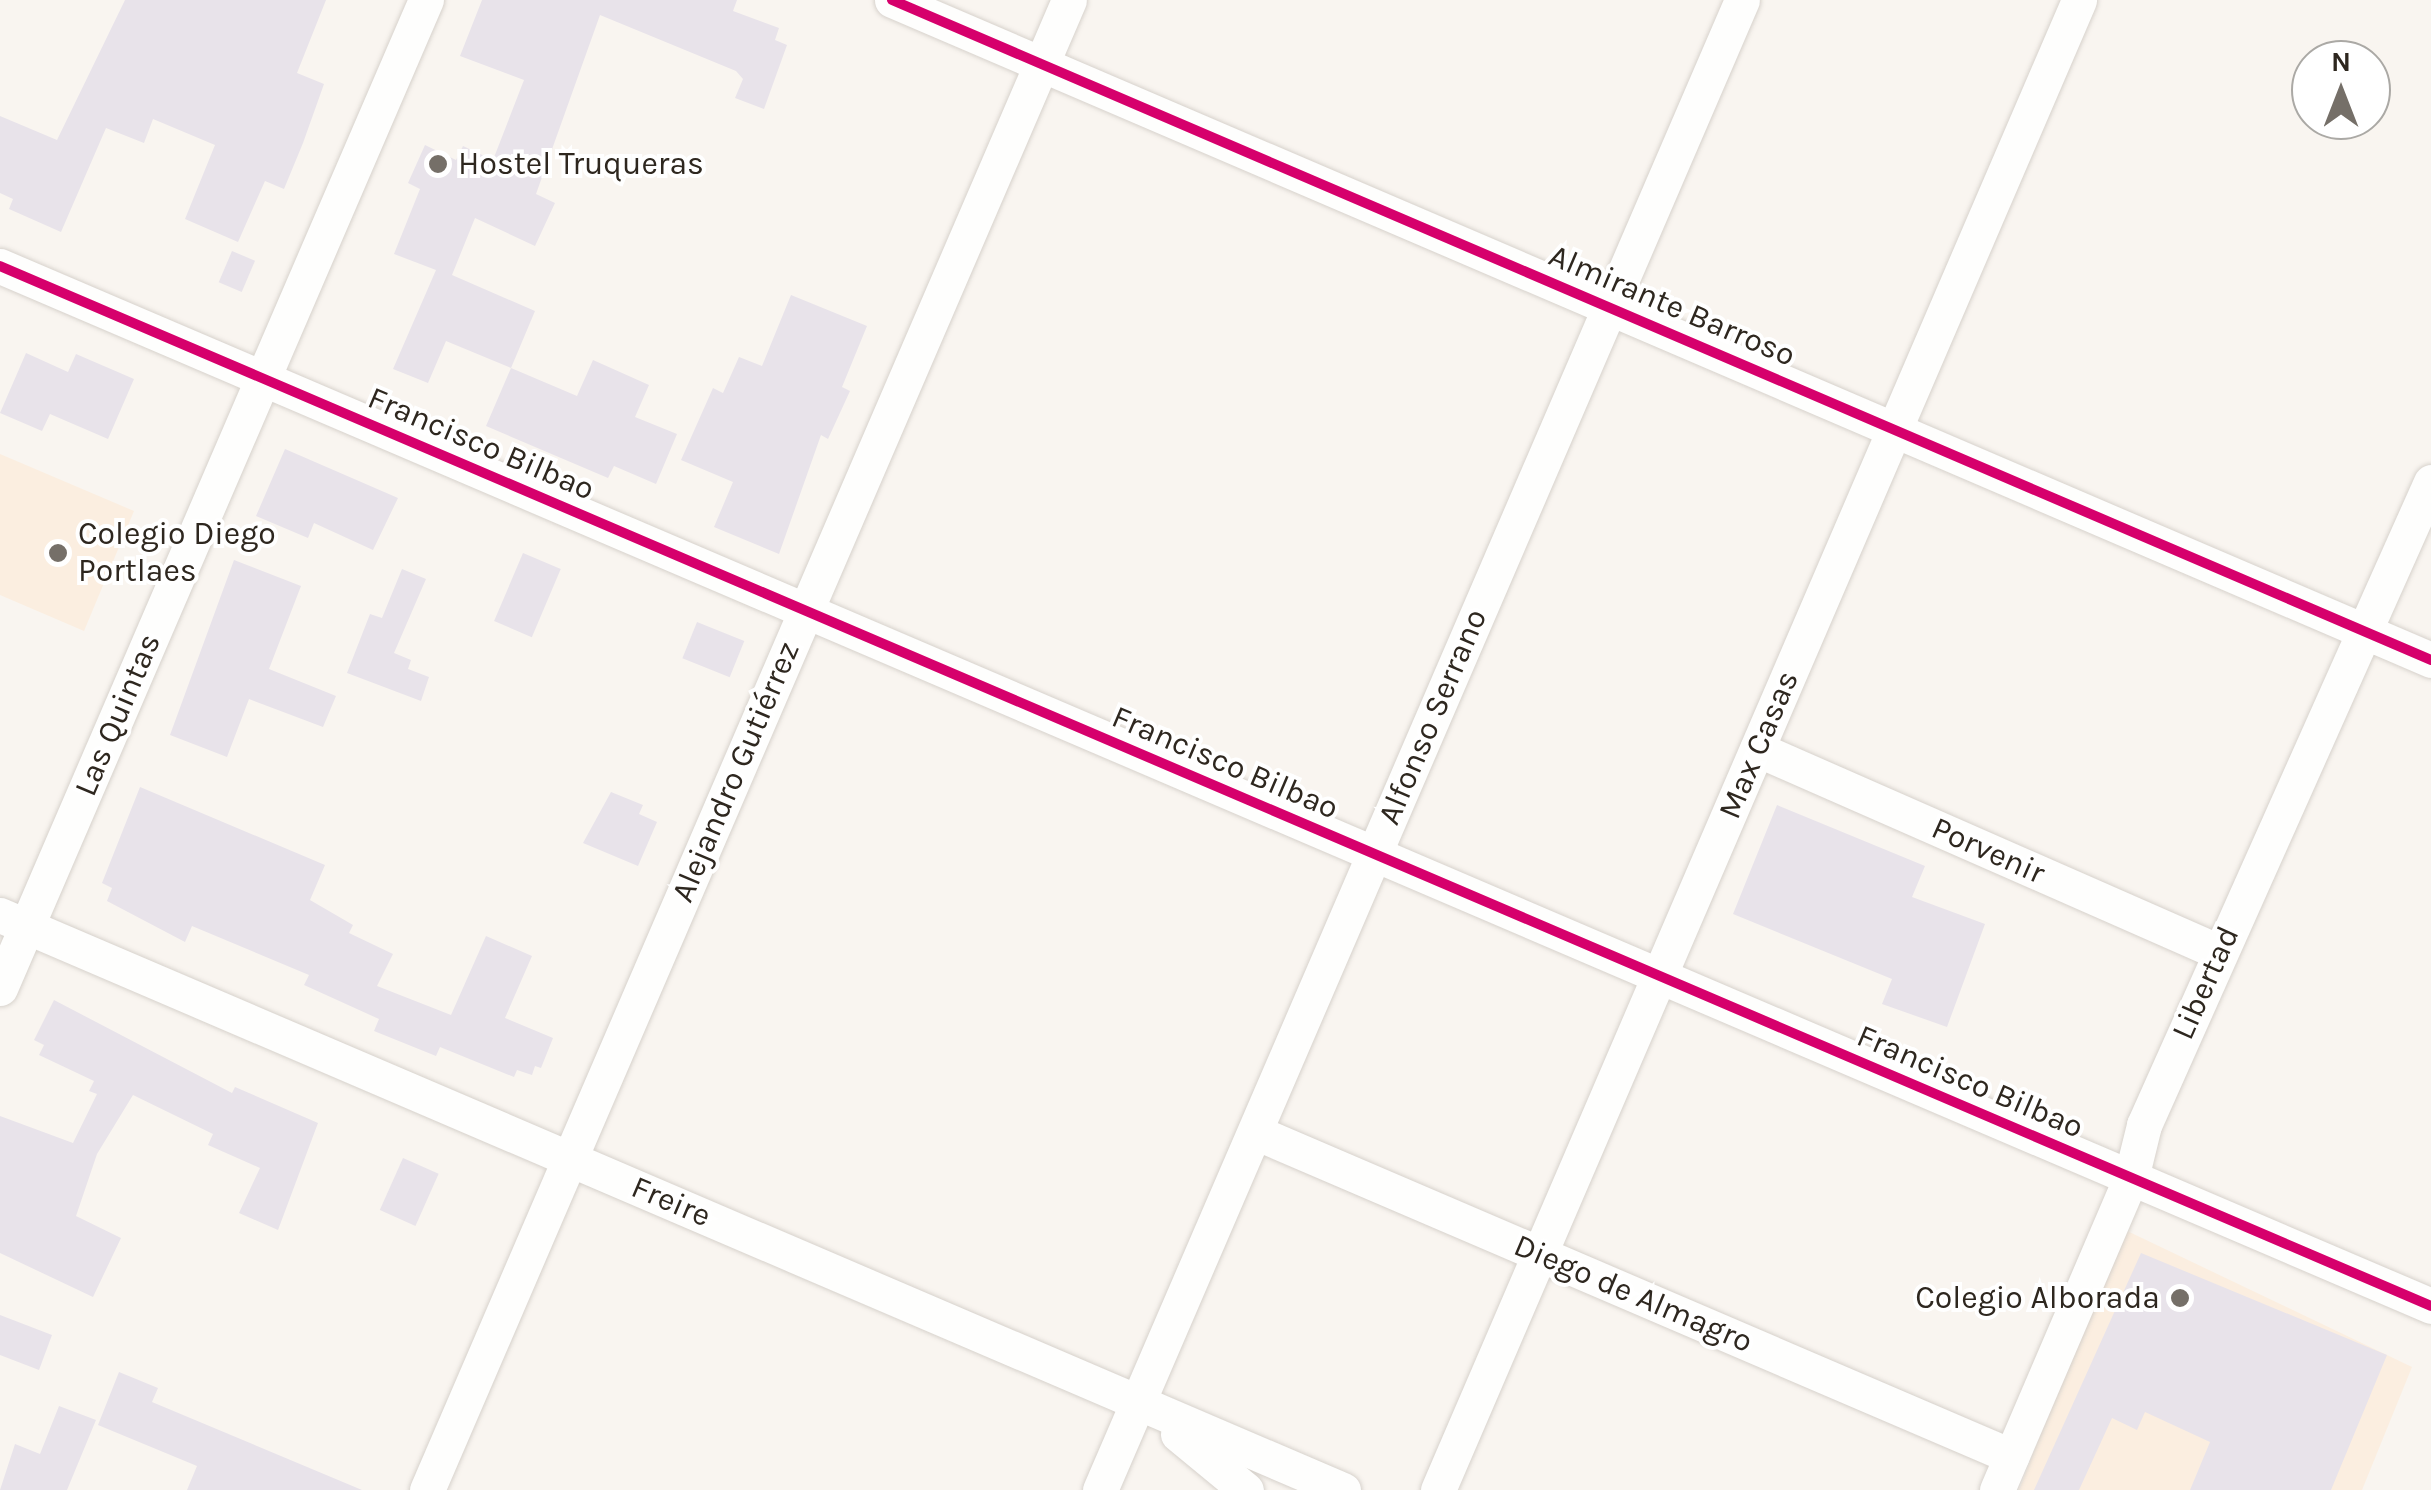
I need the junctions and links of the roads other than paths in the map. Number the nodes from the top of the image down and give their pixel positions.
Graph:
1 (426, 0) edge
2 (892, 0) edge
3 (1069, 0) edge
4 (1742, 0) edge
5 (2080, 0) edge
6 (1042, 64) junction
7 (0, 266) edge
8 (1610, 307) junction
9 (263, 378) junction
10 (1895, 427) junction
11 (2431, 482) edge
12 (806, 611) junction
13 (2367, 632) junction
14 (2431, 660) edge
15 (1757, 749) junction
16 (1374, 854) junction
17 (13, 921) edge
18 (2219, 952) junction
19 (1659, 976) junction
20 (0, 988) edge
21 (1254, 1132) junction
22 (570, 1159) junction
23 (2131, 1178) junction
24 (1540, 1254) junction
25 (2431, 1306) edge
26 (1138, 1402) junction
27 (2012, 1456) junction
28 (427, 1490) edge
29 (1100, 1490) edge
30 (1246, 1490) edge
31 (1343, 1490) edge
32 (1438, 1490) edge
33 (1996, 1490) edge

1 - 9 street, Las Quintas
2 - 6 street, Almirante Barroso
3 - 6 street, Alejandro Gutiérrez
4 - 8 street, Alfonso Serrano
5 - 10 street, Max Casas
6 - 8 street, Almirante Barroso
6 - 12 street, Alejandro Gutiérrez
7 - 9 street, Francisco Bilbao
8 - 10 street, Almirante Barroso
8 - 16 street, Alfonso Serrano
9 - 12 street, Francisco Bilbao
9 - 17 street, Las Quintas
10 - 13 street, Almirante Barroso
10 - 15 street, Max Casas
11 - 13 street, Libertad
12 - 16 street, Francisco Bilbao
12 - 22 street, Alejandro Gutiérrez
13 - 14 street, Almirante Barroso
13 - 18 street, Libertad
15 - 18 street, Porvenir
15 - 19 street, Max Casas
16 - 19 street, Francisco Bilbao
16 - 21 street, Alfonso Serrano
17 - 20 street, Las Quintas
17 - 22 street, Freire
18 - 23 street, Libertad
19 - 23 street, Francisco Bilbao
19 - 24 street, Max Casas
21 - 24 street, Diego de Almagro
21 - 26 street, Alfonso Serrano
22 - 26 street, Freire
22 - 28 street, Alejandro Gutiérrez
23 - 25 street, Francisco Bilbao
23 - 27 street, Libertad
24 - 27 street, Diego de Almagro
24 - 32 street, Max Casas
26 - 29 street, Alfonso Serrano
26 - 30 street
26 - 31 street, Freire
27 - 33 street, Libertad

